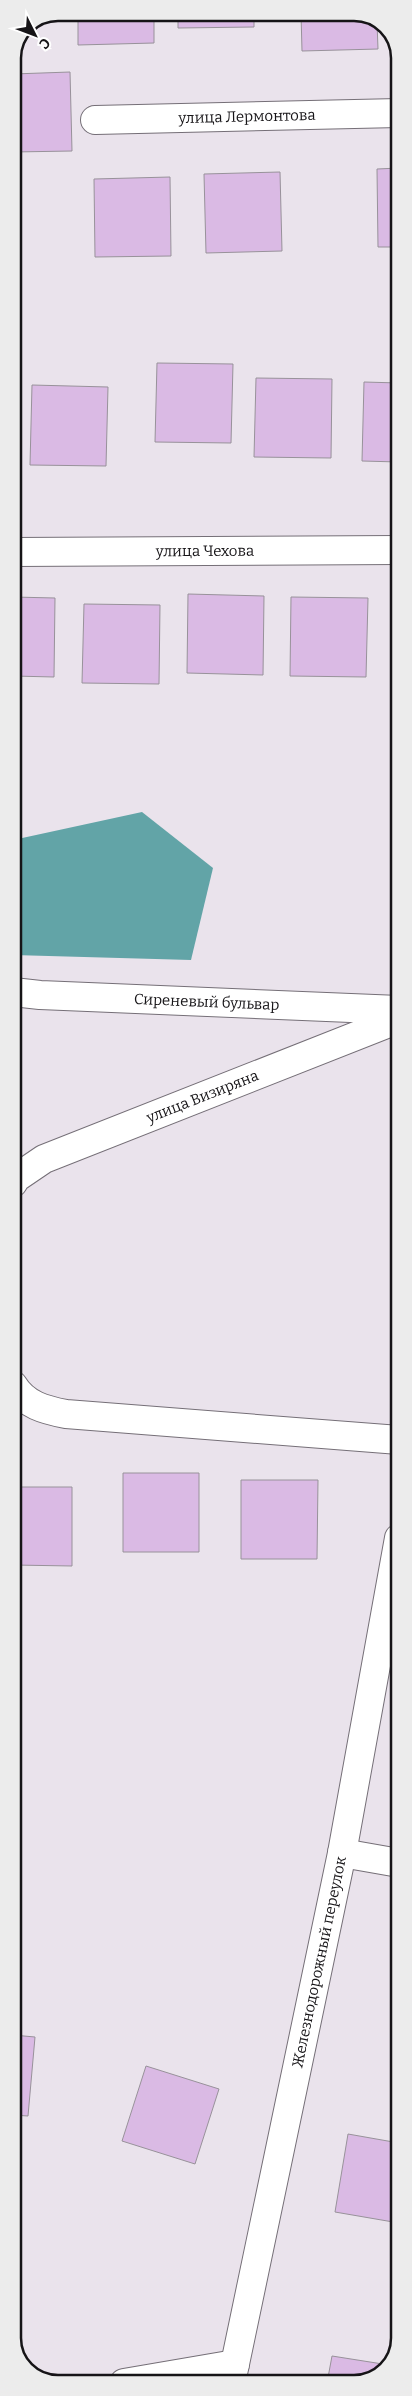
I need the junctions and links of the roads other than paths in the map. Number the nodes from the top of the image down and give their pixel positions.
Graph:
1 (390, 113) edge
2 (95, 120) dead end
3 (390, 550) edge
4 (21, 552) edge
5 (21, 993) edge
6 (390, 1010) edge
7 (390, 1022) edge
8 (21, 1174) edge
9 (22, 1396) edge
10 (391, 1439) edge
11 (391, 1584) edge
12 (342, 1853) junction
13 (391, 1862) edge
14 (233, 2373) edge
15 (217, 2374) edge

1 - 2 street, улица Лермонтова
3 - 4 street, улица Чехова
5 - 6 street, Сиреневый бульвар
7 - 8 street, улица Визиряна
9 - 10 street
11 - 12 street, Железнодорожный переулок
12 - 13 street
12 - 14 street, Железнодорожный переулок
14 - 15 street

